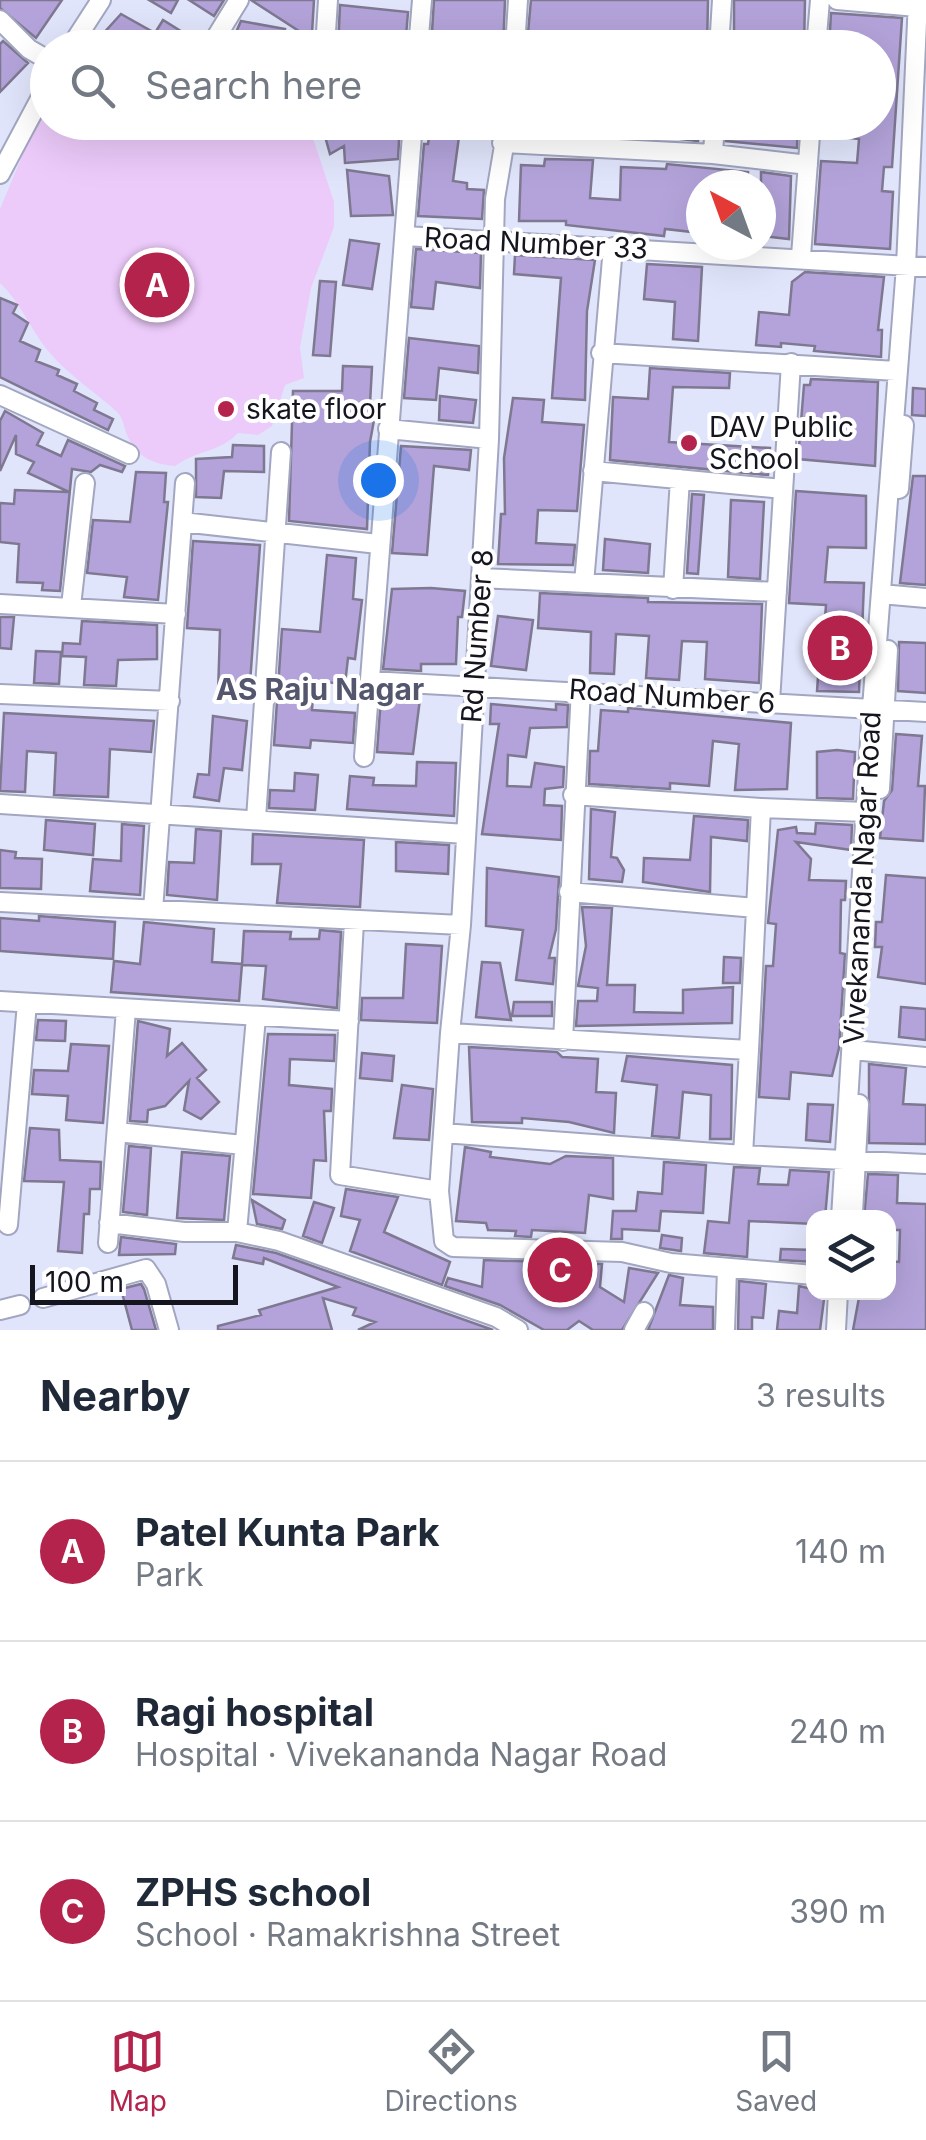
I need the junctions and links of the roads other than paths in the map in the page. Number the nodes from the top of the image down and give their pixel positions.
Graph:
1 (101, 0) edge
2 (239, 0) edge
3 (328, 0) edge
4 (422, 0) edge
5 (518, 0) edge
6 (722, 0) edge
7 (820, 0) edge
8 (837, 0) edge
9 (918, 4) edge
10 (0, 20) edge
11 (82, 30) edge
12 (220, 30) edge
13 (326, 30) edge
14 (420, 30) edge
15 (516, 30) edge
16 (721, 30) edge
17 (818, 30) edge
18 (30, 50) edge
19 (926, 70) edge
20 (30, 117) edge
21 (412, 140) edge
22 (503, 140) edge
23 (714, 140) edge
24 (810, 140) edge
25 (502, 143) junction
26 (714, 154) junction
27 (808, 165) junction
28 (1, 170) edge
29 (923, 170) edge
30 (405, 236) junction
31 (495, 238) junction
32 (613, 247) junction
33 (802, 256) junction
34 (916, 267) edge
35 (601, 353) junction
36 (791, 363) junction
37 (896, 371) junction
38 (0, 396) edge
39 (388, 429) junction
40 (488, 438) junction
41 (281, 452) dead end
42 (129, 454) dead end
43 (593, 471) junction
44 (680, 480) junction
45 (85, 483) dead end
46 (185, 483) dead end
47 (783, 489) junction
48 (182, 522) junction
49 (275, 531) junction
50 (378, 544) junction
51 (481, 578) junction
52 (584, 584) junction
53 (673, 589) junction
54 (777, 592) junction
55 (892, 595) junction
56 (926, 598) edge
57 (0, 604) edge
58 (70, 606) junction
59 (176, 614) junction
60 (370, 680) junction
61 (473, 687) junction
62 (581, 690) junction
63 (0, 694) edge
64 (170, 701) junction
65 (770, 702) junction
66 (878, 709) junction
67 (926, 712) edge
68 (364, 758) dead end
69 (573, 796) junction
70 (0, 804) edge
71 (762, 808) junction
72 (866, 812) junction
73 (163, 816) junction
74 (256, 820) junction
75 (466, 834) junction
76 (569, 892) junction
77 (0, 902) edge
78 (756, 908) junction
79 (153, 910) junction
80 (354, 922) junction
81 (461, 925) junction
82 (0, 1001) edge
83 (26, 1002) junction
84 (126, 1009) junction
85 (256, 1016) junction
86 (349, 1020) junction
87 (450, 1032) junction
88 (563, 1041) junction
89 (749, 1050) junction
90 (863, 1051) junction
91 (926, 1057) edge
92 (117, 1132) junction
93 (443, 1133) junction
94 (244, 1144) junction
95 (744, 1155) junction
96 (849, 1158) junction
97 (926, 1164) edge
98 (438, 1191) junction
99 (842, 1210) edge
100 (852, 1210) edge
101 (109, 1223) junction
102 (8, 1225) dead end
103 (237, 1232) junction
104 (108, 1243) dead end
105 (727, 1269) junction
106 (806, 1274) edge
107 (43, 1298) dead end
108 (838, 1300) edge
109 (849, 1300) edge
110 (20, 1305) dead end
111 (0, 1310) edge
112 (644, 1312) dead end
113 (169, 1330) edge
114 (518, 1330) edge
115 (634, 1330) edge
116 (725, 1330) edge
117 (836, 1330) edge
118 (847, 1330) edge

1 - 11 street
2 - 12 street
3 - 13 street
4 - 14 street
5 - 15 street
6 - 16 street
7 - 17 street
8 - 9 street
9 - 34 street, Vivekananda Nagar Road
10 - 18 street
19 - 29 street, Vivekananda Nagar Road
20 - 28 street
21 - 30 street
22 - 25 street, Rd Number 8
23 - 26 street
24 - 27 street
25 - 26 street
25 - 31 street, Rd Number 8
26 - 27 street
27 - 33 street
29 - 34 street, Vivekananda Nagar Road
30 - 31 street, Road Number 33
30 - 39 street
31 - 32 street, Road Number 33
31 - 40 street, Rd Number 8
32 - 33 street, Road Number 33
32 - 35 street
33 - 34 street, Road Number 33
34 - 37 street, Vivekananda Nagar Road
34 - 55 street, Vivekananda Nagar Road
35 - 36 street
35 - 43 street
36 - 37 street
36 - 47 street
37 - 66 street, Vivekananda Nagar Road
38 - 42 street
39 - 40 street
39 - 50 street
40 - 51 street, Rd Number 8
41 - 49 street
43 - 44 street
43 - 52 street
44 - 47 street
44 - 53 street
45 - 58 street
46 - 48 street
47 - 54 street
48 - 49 street
48 - 59 street
49 - 50 street
49 - 74 street
50 - 60 street
51 - 52 street
51 - 61 street, Rd Number 8
52 - 53 street
53 - 54 street
54 - 65 street
55 - 56 street
55 - 66 street, Vivekananda Nagar Road
57 - 58 street
58 - 59 street
59 - 64 street
60 - 61 street, Road Number 6
60 - 68 street
61 - 62 street, Road Number 6
61 - 75 street, Rd Number 8
62 - 65 street, Road Number 6
62 - 69 street
63 - 64 street
64 - 73 street
65 - 66 street, Road Number 6
66 - 67 street, Road Number 6
66 - 72 street, Vivekananda Nagar Road
66 - 90 street, Vivekananda Nagar Road
69 - 71 street
69 - 76 street
70 - 73 street
71 - 72 street
71 - 78 street
72 - 96 street, Vivekananda Nagar Road
73 - 74 street
73 - 79 street
74 - 75 street
75 - 81 street, Rd Number 8
76 - 78 street
76 - 88 street
77 - 79 street
78 - 89 street
79 - 80 street
80 - 81 street
80 - 86 street
81 - 87 street, Rd Number 8
82 - 83 street
83 - 84 street
83 - 102 street
84 - 85 street
84 - 92 street
85 - 86 street
85 - 94 street
86 - 98 street
87 - 88 street
87 - 93 street, Rd Number 8
88 - 89 street
89 - 95 street
90 - 91 street
90 - 96 street, Vivekananda Nagar Road
92 - 94 street
92 - 101 street
93 - 95 street
93 - 98 street, Rd Number 8
94 - 103 street
95 - 96 street
96 - 97 street
96 - 99 street, Vivekananda Nagar Road
96 - 100 street, Vivekananda Nagar Road
98 - 105 street, Rd Number 8
101 - 103 street
101 - 104 street
103 - 114 street
105 - 106 street
105 - 116 street
107 - 113 street
108 - 117 street
109 - 118 street
110 - 111 street
112 - 115 street

